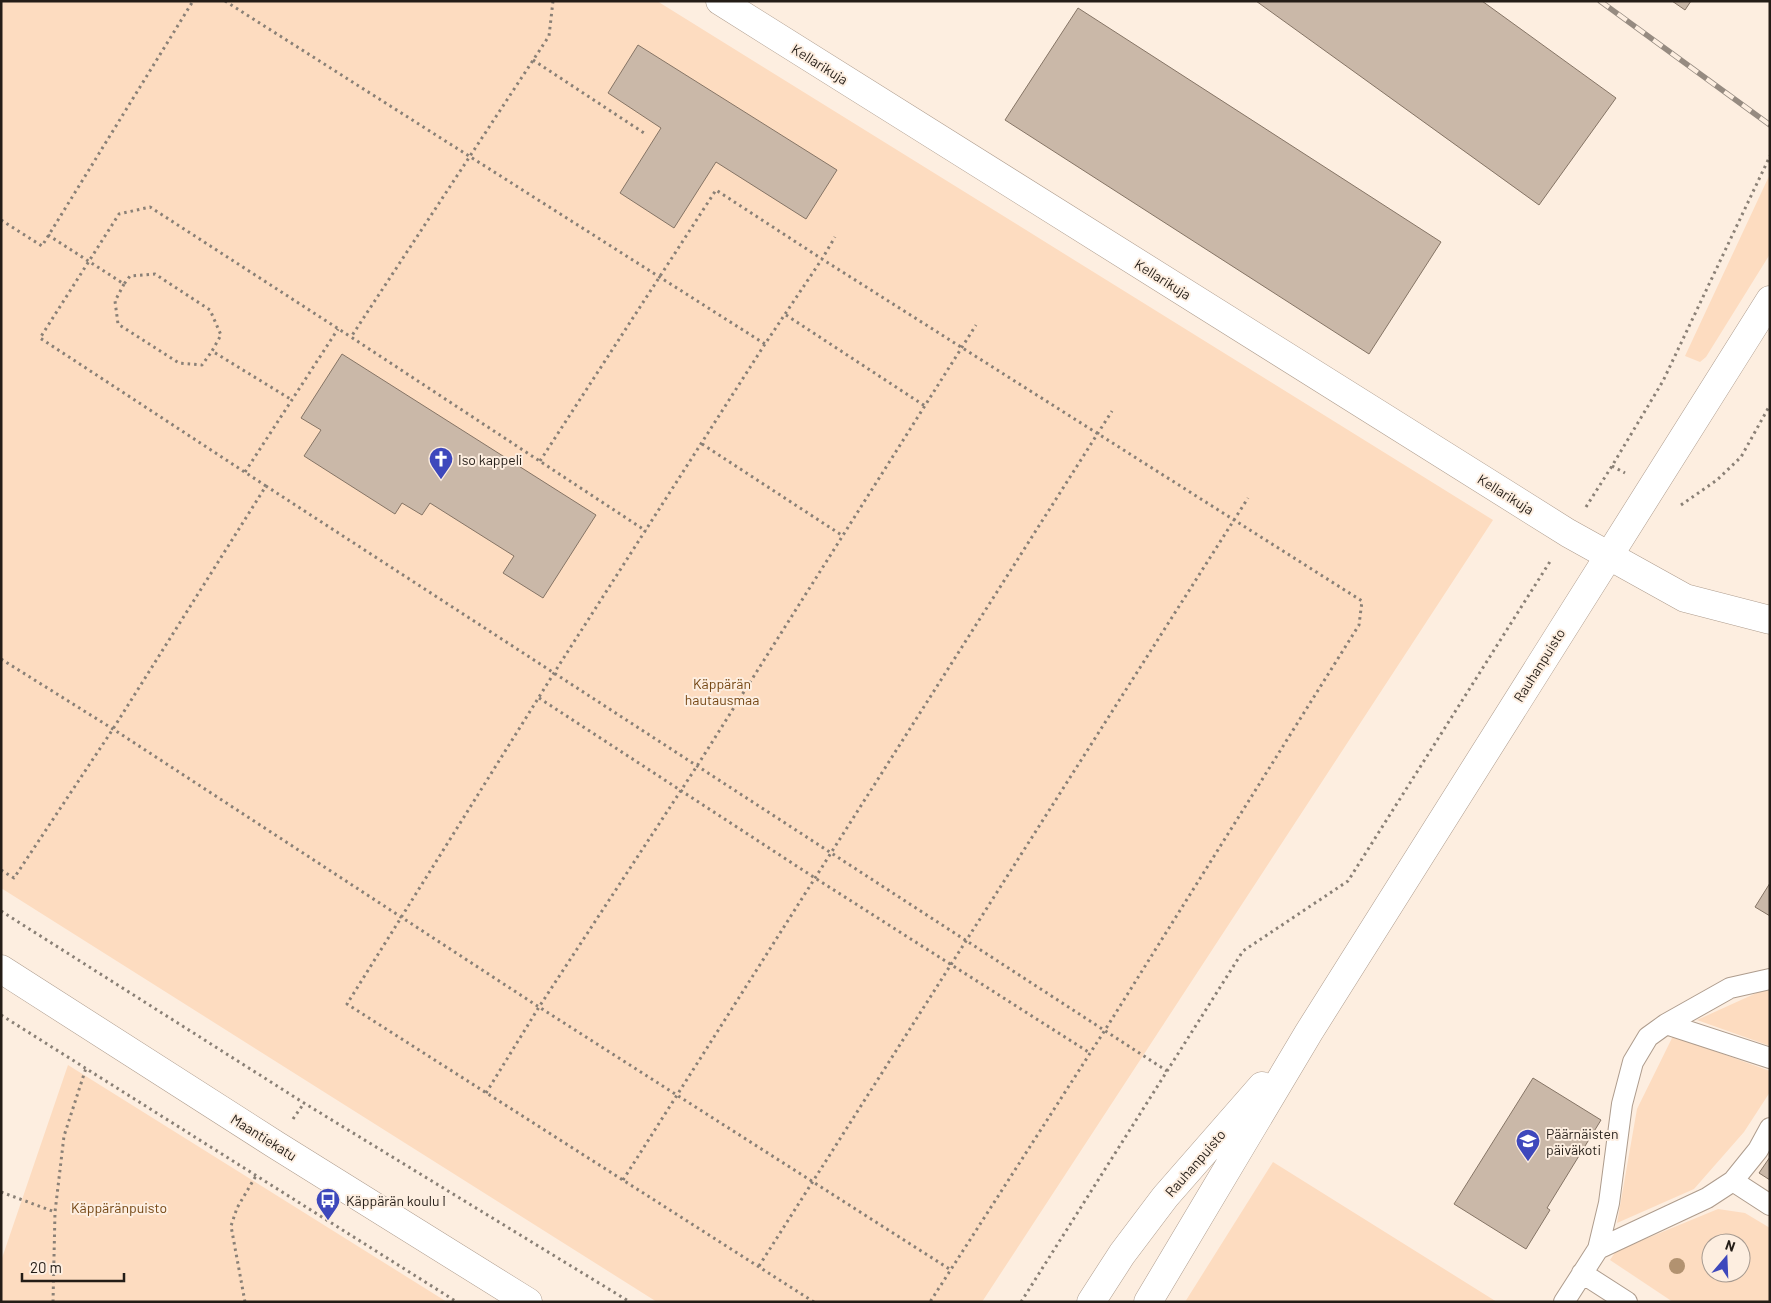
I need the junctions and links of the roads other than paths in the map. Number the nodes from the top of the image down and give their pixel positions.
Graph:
1 (720, 1) edge
2 (1770, 300) edge
3 (1608, 556) junction
4 (1770, 620) edge
5 (1, 969) edge
6 (1770, 979) edge
7 (1666, 1024) junction
8 (1309, 1032) junction
9 (1770, 1058) edge
10 (1770, 1128) edge
11 (1733, 1181) junction
12 (1770, 1205) edge
13 (1598, 1249) junction
14 (1582, 1273) junction
15 (528, 1302) edge
16 (1091, 1302) edge
17 (1148, 1302) edge
18 (1564, 1302) edge
19 (1627, 1302) edge

1 - 3 main road, Kellarikuja
2 - 3 main road, Rauhanpuisto
3 - 4 main road, Kellarikuja
3 - 8 main road, Rauhanpuisto
5 - 15 main road, Maantiekatu
6 - 7 lane
7 - 9 lane
7 - 13 lane
8 - 16 main road, Rauhanpuisto
8 - 17 main road, Rauhanpuisto
10 - 11 lane
11 - 12 lane
11 - 13 lane
13 - 14 lane
14 - 18 lane
14 - 19 lane

